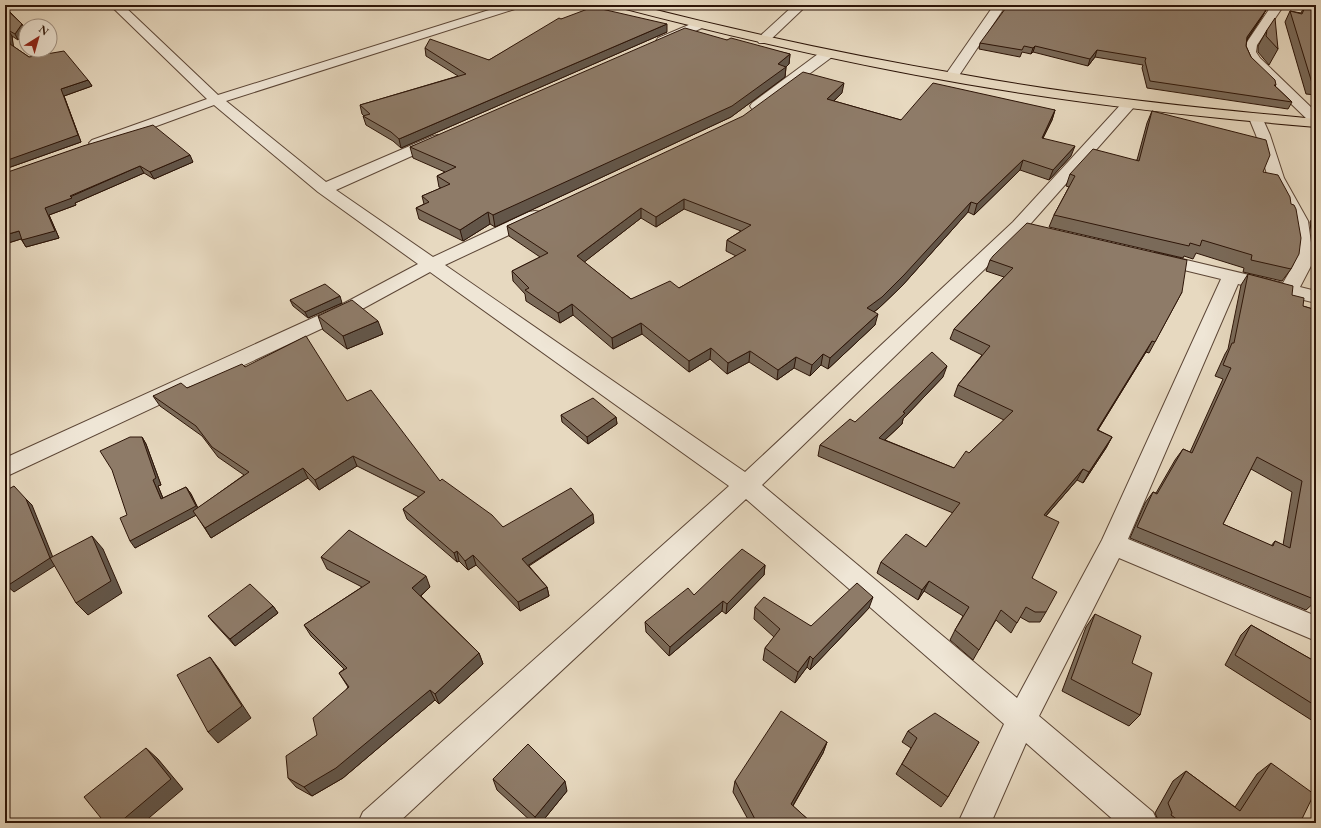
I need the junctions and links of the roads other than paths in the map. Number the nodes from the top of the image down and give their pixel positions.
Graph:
1 (116, 5) edge
2 (517, 5) edge
3 (622, 5) edge
4 (801, 5) edge
5 (1000, 5) edge
6 (1278, 5) edge
7 (698, 25) junction
8 (763, 40) junction
9 (646, 48) edge
10 (827, 54) junction
11 (951, 77) junction
12 (216, 100) junction
13 (1129, 104) junction
14 (744, 116) edge
15 (1256, 118) junction
16 (1316, 122) edge
17 (449, 135) edge
18 (85, 147) edge
19 (324, 189) junction
20 (548, 210) edge
21 (1141, 254) edge
22 (432, 264) junction
23 (1232, 276) junction
24 (1289, 290) junction
25 (1316, 297) edge
26 (5, 468) edge
27 (746, 485) junction
28 (1113, 544) junction
29 (1316, 629) edge
30 (1021, 720) junction
31 (374, 823) edge
32 (974, 823) edge
33 (1142, 823) edge

1 - 12 street
2 - 12 street
3 - 7 main road
4 - 8 street
5 - 11 street
6 - 16 street
7 - 8 main road
7 - 9 street
8 - 10 main road
10 - 11 main road
10 - 14 street
11 - 13 main road
12 - 18 street
12 - 19 street
13 - 15 main road
13 - 27 street
15 - 16 main road
15 - 24 street
17 - 19 street
19 - 22 street
20 - 22 street
21 - 23 street
22 - 26 street
22 - 27 street
23 - 24 street
23 - 28 street
24 - 25 street
27 - 30 street
27 - 31 street
28 - 29 street
28 - 30 street
30 - 32 street
30 - 33 street

